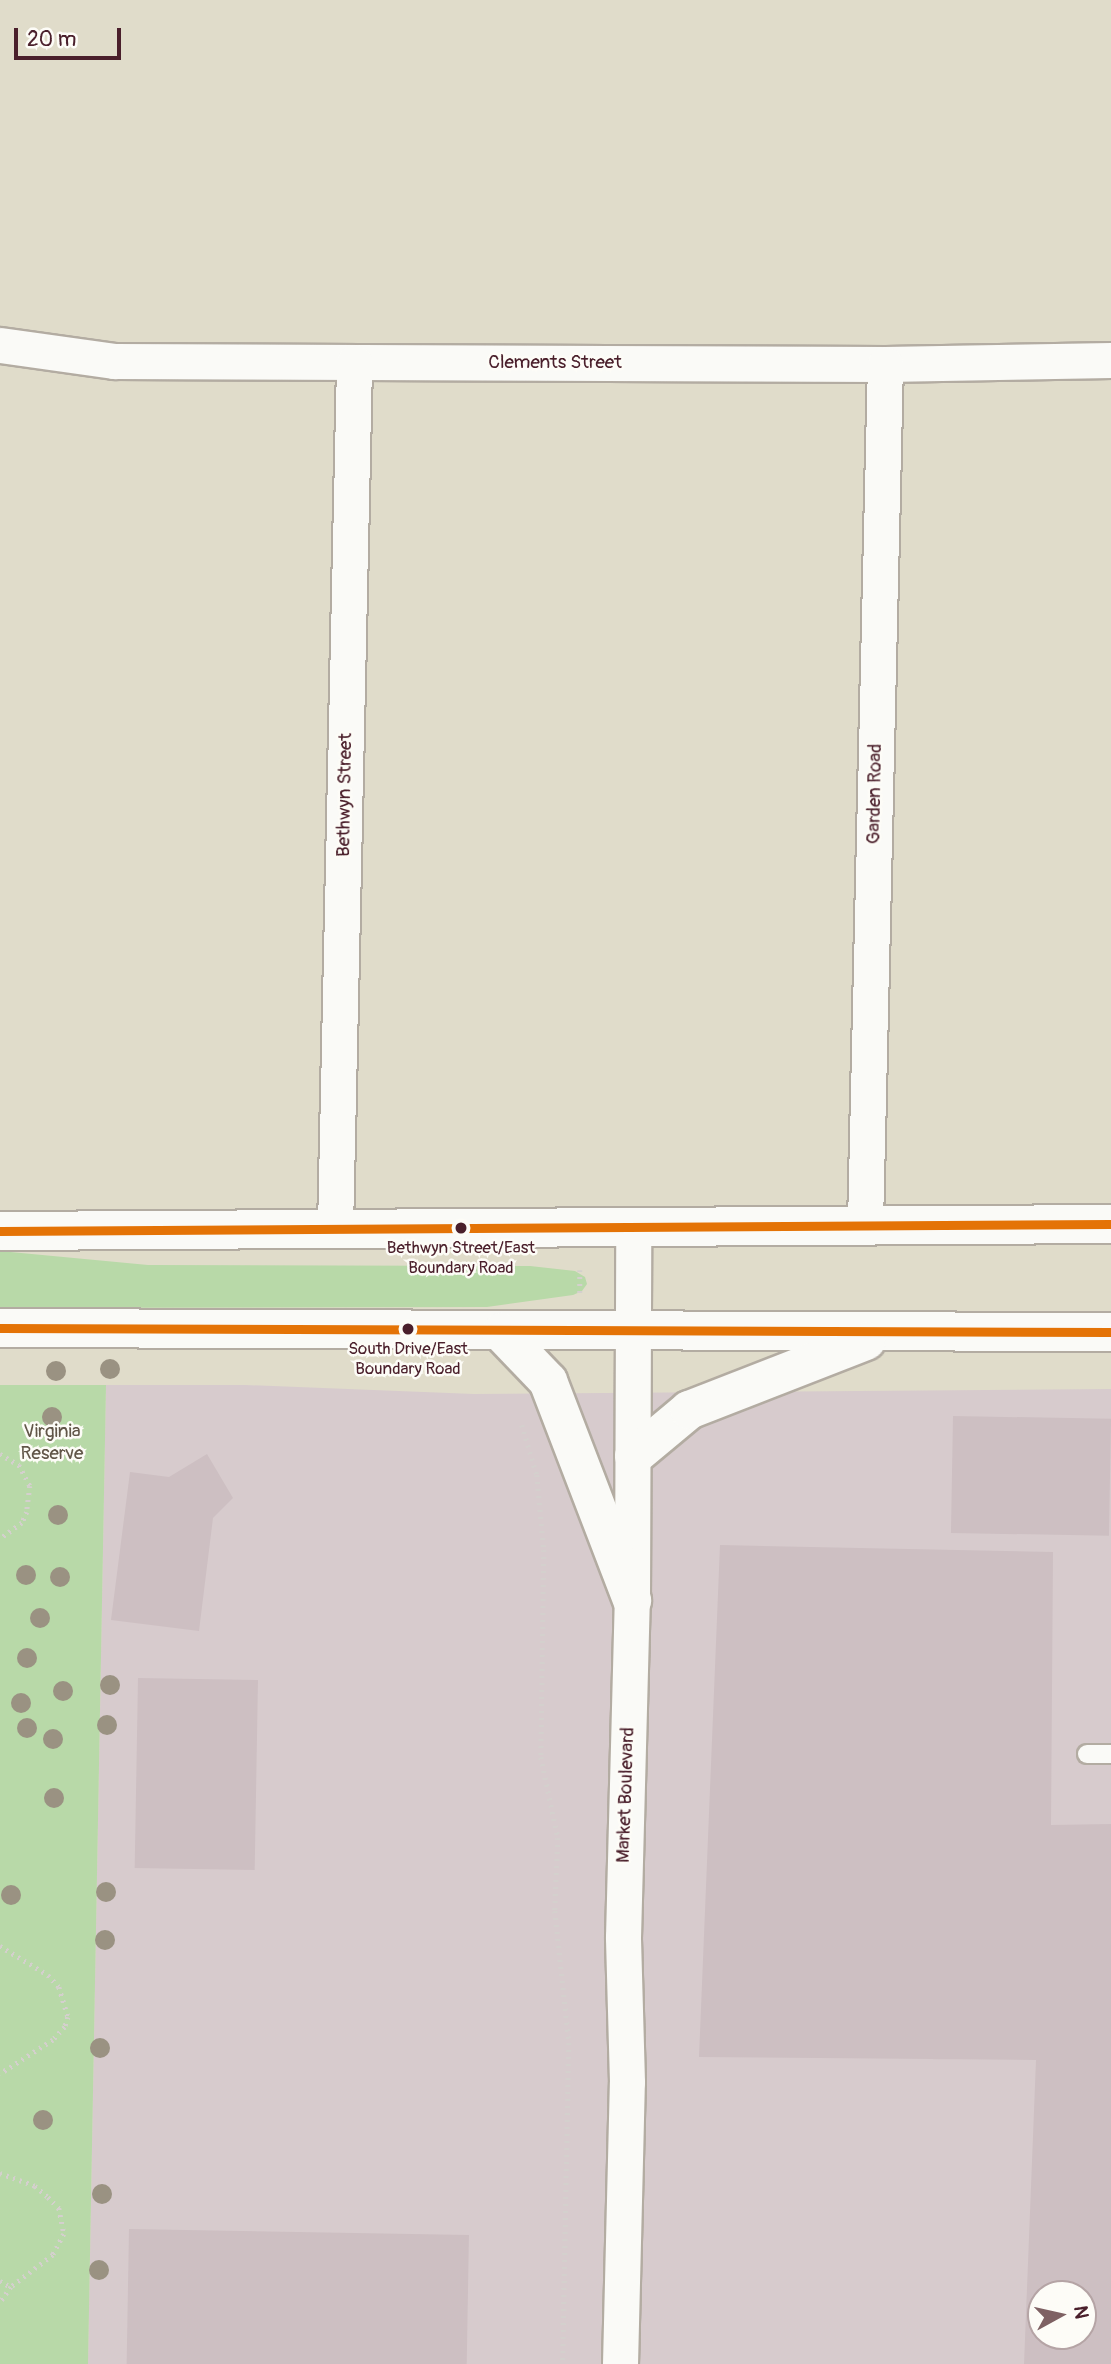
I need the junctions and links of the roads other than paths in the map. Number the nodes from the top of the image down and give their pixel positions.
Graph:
1 (0, 345) edge
2 (1111, 360) edge
3 (354, 362) junction
4 (885, 364) junction
5 (865, 1224) junction
6 (1111, 1224) edge
7 (633, 1227) junction
8 (335, 1228) junction
9 (0, 1231) edge
10 (0, 1328) edge
11 (501, 1332) junction
12 (635, 1332) junction
13 (888, 1332) junction
14 (1111, 1332) edge
15 (634, 1456) junction
16 (632, 1600) junction
17 (1087, 1754) dead end
18 (1111, 1754) edge
19 (620, 2364) edge

1 - 3 street, Clements Street
2 - 4 street, Clements Street
3 - 4 street, Clements Street
3 - 8 street, Bethwyn Street
4 - 5 street, Garden Road
5 - 6 main road
5 - 7 main road
7 - 8 main road
7 - 12 street, Market Boulevard
8 - 9 main road
10 - 11 main road
11 - 12 main road
11 - 16 main road
12 - 13 main road
12 - 15 street, Market Boulevard
13 - 14 main road
13 - 15 main road
15 - 16 street, Market Boulevard
16 - 19 street, Market Boulevard
17 - 18 lane

